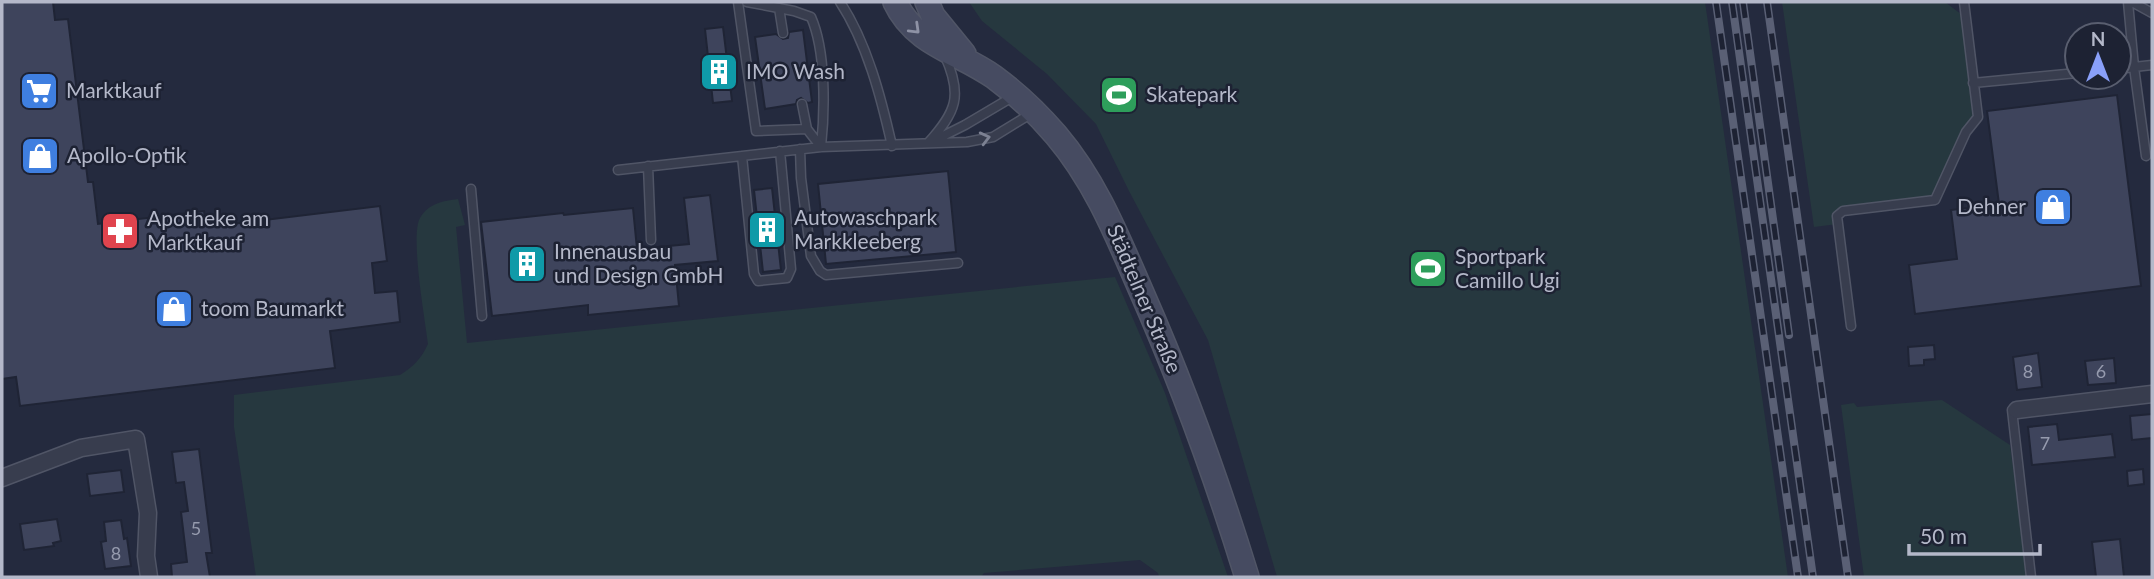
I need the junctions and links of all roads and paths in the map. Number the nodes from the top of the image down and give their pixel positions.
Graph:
1 (738, 2) edge
2 (747, 2) edge
3 (840, 2) edge
4 (895, 2) edge
5 (927, 2) edge
6 (1964, 2) edge
7 (2130, 2) edge
8 (779, 8) junction
9 (2152, 13) edge
10 (783, 33) dead end
11 (942, 50) junction
12 (974, 64) junction
13 (2152, 65) edge
14 (2134, 67) junction
15 (2063, 74) edge
16 (1973, 83) junction
17 (1016, 95) junction
18 (802, 104) dead end
19 (1035, 111) junction
20 (807, 129) junction
21 (928, 143) junction
22 (892, 146) junction
23 (821, 147) junction
24 (800, 149) junction
25 (780, 151) junction
26 (743, 156) junction
27 (2146, 156) dead end
28 (648, 166) junction
29 (618, 170) dead end
30 (471, 189) dead end
31 (651, 240) dead end
32 (958, 263) dead end
33 (482, 316) dead end
34 (1852, 326) dead end
35 (2152, 394) edge
36 (2017, 410) joint
37 (2, 478) edge
38 (149, 577) edge
39 (1247, 577) edge
40 (2031, 577) edge

1 - 20 lane
2 - 8 lane
3 - 22 lane
4 -> 11 street, Städtelner Straße
5 - 12 street, Städtelner Straße
6 - 16 lane
7 - 9 lane
7 - 14 lane
8 - 10 lane
8 - 23 lane
11 - 12 street, Städtelner Straße
11 - 21 lane
12 - 17 street, Städtelner Straße
13 - 14 lane
14 - 27 lane
15 - 16 lane
16 - 34 lane
17 - 19 street, Städtelner Straße
17 - 21 lane
18 - 20 lane
21 -> 19 lane
19 - 39 street, Städtelner Straße
20 - 23 lane
21 - 22 lane
22 - 23 lane
23 - 24 lane
24 - 25 lane
24 - 32 lane
25 - 26 lane
25 - 26 lane
26 - 28 lane
28 - 29 lane
28 - 31 lane
30 - 33 lane
35 - 36 street
36 - 40 lane
37 - 38 street

